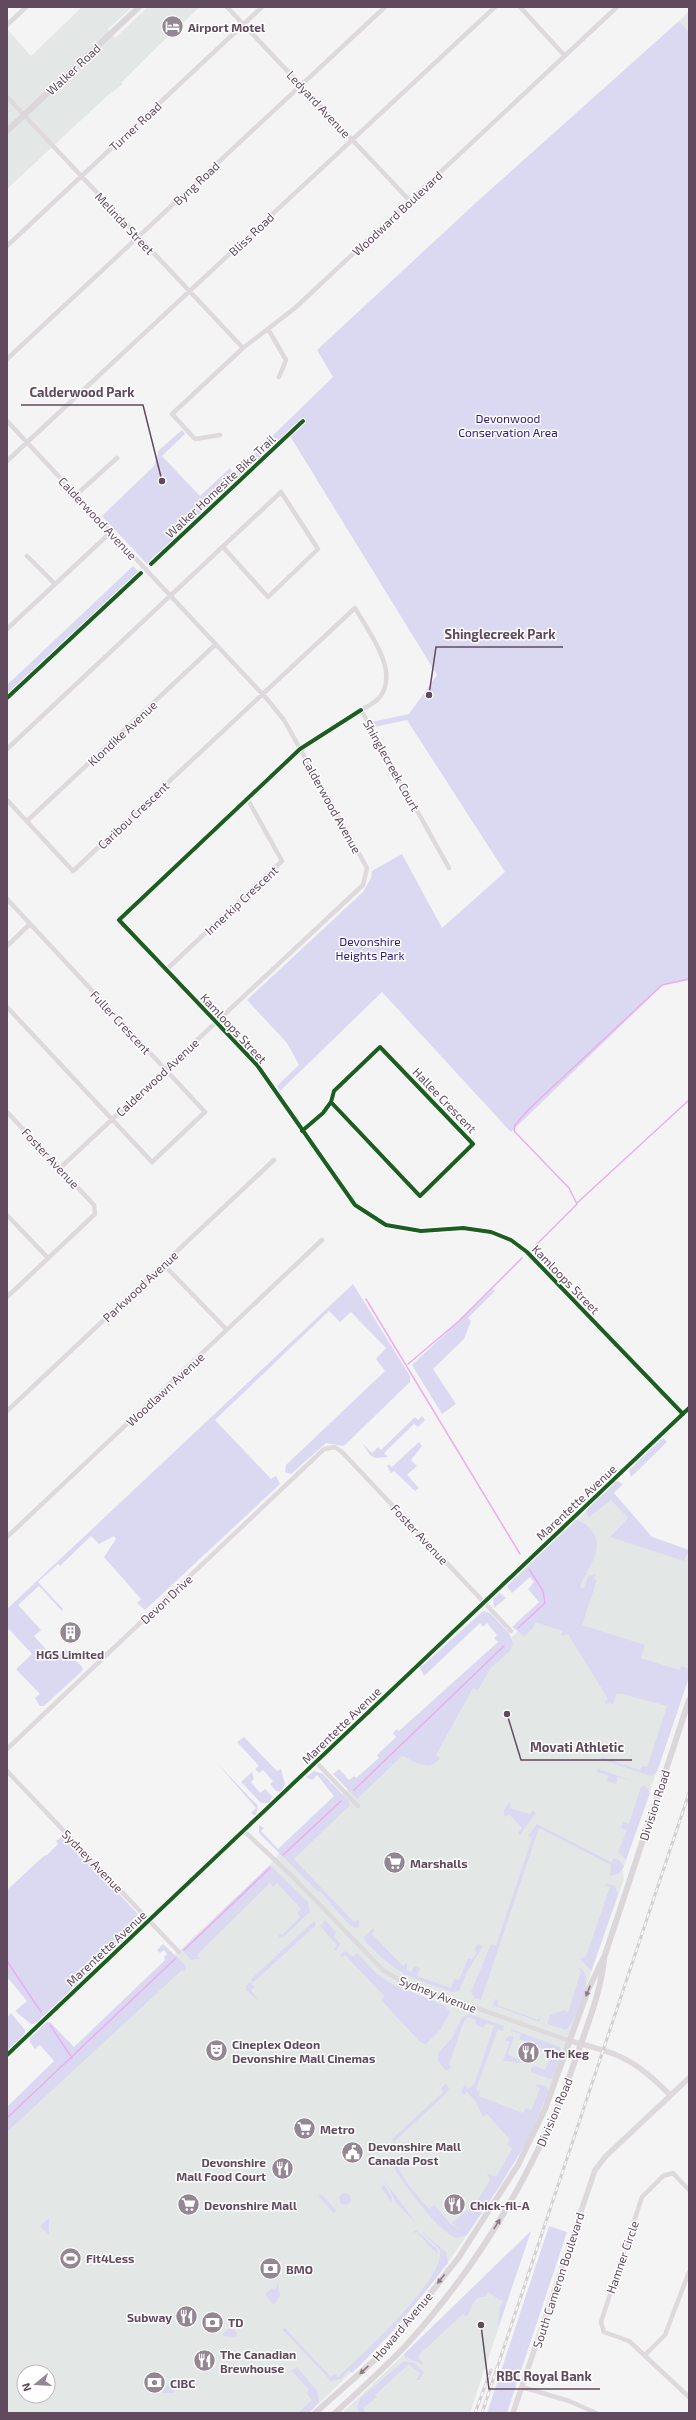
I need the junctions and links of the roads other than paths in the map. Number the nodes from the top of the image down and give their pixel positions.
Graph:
1 (26, 7) edge
2 (139, 7) edge
3 (227, 7) edge
4 (262, 7) edge
5 (385, 7) edge
6 (495, 7) edge
7 (520, 7) edge
8 (617, 7) edge
9 (244, 24) junction
10 (7, 25) edge
11 (565, 56) junction
12 (301, 85) junction
13 (7, 97) edge
14 (24, 115) junction
15 (7, 131) edge
16 (352, 140) junction
17 (81, 176) junction
18 (410, 200) junction
19 (138, 237) junction
20 (7, 246) edge
21 (190, 291) junction
22 (268, 329) junction
23 (243, 348) junction
24 (7, 359) edge
25 (278, 377) dead end
26 (7, 421) edge
27 (220, 435) dead end
28 (27, 442) junction
29 (117, 458) dead end
30 (7, 461) edge
31 (76, 495) junction
32 (111, 532) junction
33 (223, 548) junction
34 (27, 556) dead end
35 (54, 584) junction
36 (171, 596) junction
37 (7, 628) edge
38 (216, 644) junction
39 (263, 694) junction
40 (361, 710) junction
41 (7, 749) edge
42 (300, 749) junction
43 (7, 800) edge
44 (248, 800) junction
45 (27, 821) junction
46 (449, 868) dead end
47 (7, 899) edge
48 (30, 924) junction
49 (7, 946) edge
50 (166, 970) junction
51 (7, 1007) edge
52 (216, 1022) junction
53 (165, 1069) junction
54 (331, 1102) junction
55 (7, 1112) edge
56 (112, 1119) junction
57 (302, 1131) junction
58 (274, 1160) dead end
59 (60, 1168) junction
60 (7, 1215) edge
61 (322, 1240) dead end
62 (48, 1258) junction
63 (163, 1264) junction
64 (7, 1297) edge
65 (227, 1330) junction
66 (689, 1408) edge
67 (7, 1411) edge
68 (683, 1414) junction
69 (324, 1449) joint
70 (7, 1537) edge
71 (484, 1603) junction
72 (511, 1631) dead end
73 (689, 1700) edge
74 (7, 1749) edge
75 (316, 1762) junction
76 (7, 1770) edge
77 (358, 1806) dead end
78 (244, 1831) junction
79 (149, 1920) junction
80 (179, 1952) dead end
81 (605, 1956) junction
82 (570, 2041) junction
83 (581, 2044) junction
84 (7, 2055) edge
85 (689, 2078) edge
86 (670, 2095) junction
87 (689, 2190) edge
88 (464, 2248) joint
89 (476, 2257) joint
90 (689, 2272) edge
91 (645, 2355) junction
92 (522, 2387) junction
93 (689, 2397) edge
94 (315, 2413) edge
95 (335, 2413) edge
96 (513, 2413) edge
97 (596, 2413) edge

1 - 10 street
2 - 14 main road, Walker Road
3 - 9 street, Ledyard Avenue
4 - 9 street, Turner Road
5 - 12 street, Byng Road
6 - 16 street, Bliss Road
7 - 11 street
8 - 11 street, Woodward Boulevard
9 - 12 street, Ledyard Avenue
9 - 17 street, Turner Road
11 - 18 street, Woodward Boulevard
12 - 16 street, Ledyard Avenue
12 - 19 street, Byng Road
13 - 14 street, Melinda Street
14 - 15 main road, Walker Road
14 - 17 street, Melinda Street
16 - 18 street, Ledyard Avenue
16 - 21 street, Bliss Road
17 - 19 street, Melinda Street
17 - 20 street, Turner Road
18 - 22 street, Woodward Boulevard
19 - 21 street, Melinda Street
19 - 24 street, Byng Road
21 - 23 street, Melinda Street
21 - 28 street, Bliss Road
22 - 23 street, Woodward Boulevard
22 - 25 street
23 - 27 street, Woodward Boulevard
26 - 28 street, Calderwood Avenue
28 - 30 street, Bliss Road
28 - 31 street, Calderwood Avenue
29 - 31 street
31 - 32 street, Calderwood Avenue
32 - 35 street
32 - 36 street, Calderwood Avenue
33 - 33 street
33 - 36 street
34 - 35 street
35 - 37 street
36 - 38 street, Calderwood Avenue
36 - 41 street
38 - 39 street, Calderwood Avenue
38 - 45 street, Klondike Avenue
39 - 40 street, Shinglecreek Court
39 - 42 street, Calderwood Avenue
39 - 45 street, Caribou Crescent
40 - 42 street, Kamloops Street
40 - 46 street, Shinglecreek Court
42 - 44 street, Kamloops Street
42 - 52 street, Calderwood Avenue
43 - 45 street, Caribou Crescent
44 - 50 street, Innerkip Crescent
44 - 50 street, Kamloops Street
47 - 48 street, Fuller Crescent
48 - 49 street
48 - 53 street, Fuller Crescent
50 - 52 street, Kamloops Street
51 - 56 street, Fuller Crescent
52 - 53 street, Calderwood Avenue
52 - 57 street, Kamloops Street
53 - 56 street, Calderwood Avenue
53 - 56 street, Fuller Crescent
54 - 54 street, Hallee Crescent
54 - 57 street, Hallee Crescent
55 - 59 street, Foster Avenue
56 - 59 street, Calderwood Avenue
57 - 68 street, Kamloops Street
58 - 63 street, Parkwood Avenue
59 - 62 street, Foster Avenue
60 - 62 street
61 - 65 street, Woodlawn Avenue
62 - 64 street
63 - 65 street
63 - 67 street, Parkwood Avenue
65 - 70 street, Woodlawn Avenue
66 - 68 street, Marentette Avenue
68 - 71 street, Marentette Avenue
69 - 71 street, Foster Avenue
69 - 74 street, Devon Drive
71 - 72 street, Foster Avenue
71 - 75 street, Marentette Avenue
73 - 81 main road, Division Road
75 - 77 street
75 - 78 street, Marentette Avenue
76 - 79 street, Sydney Avenue
78 - 79 street, Marentette Avenue
78 - 82 street, Sydney Avenue
79 - 80 street, Sydney Avenue
79 - 84 street, Marentette Avenue
81 -> 82 main road, Division Road
81 - 83 main road, Division Road
82 - 83 street, Sydney Avenue
82 - 88 main road, Division Road
83 - 86 street, Sydney Avenue
89 -> 83 main road, Division Road
85 - 86 street
86 - 92 street, South Cameron Boulevard
87 - 91 street, Hamner Circle
88 -> 94 main road, Howard Avenue
89 - 95 main road, Howard Avenue
90 - 91 street
91 - 93 street, Hamner Circle
92 - 96 street, South Cameron Boulevard
92 - 97 street

